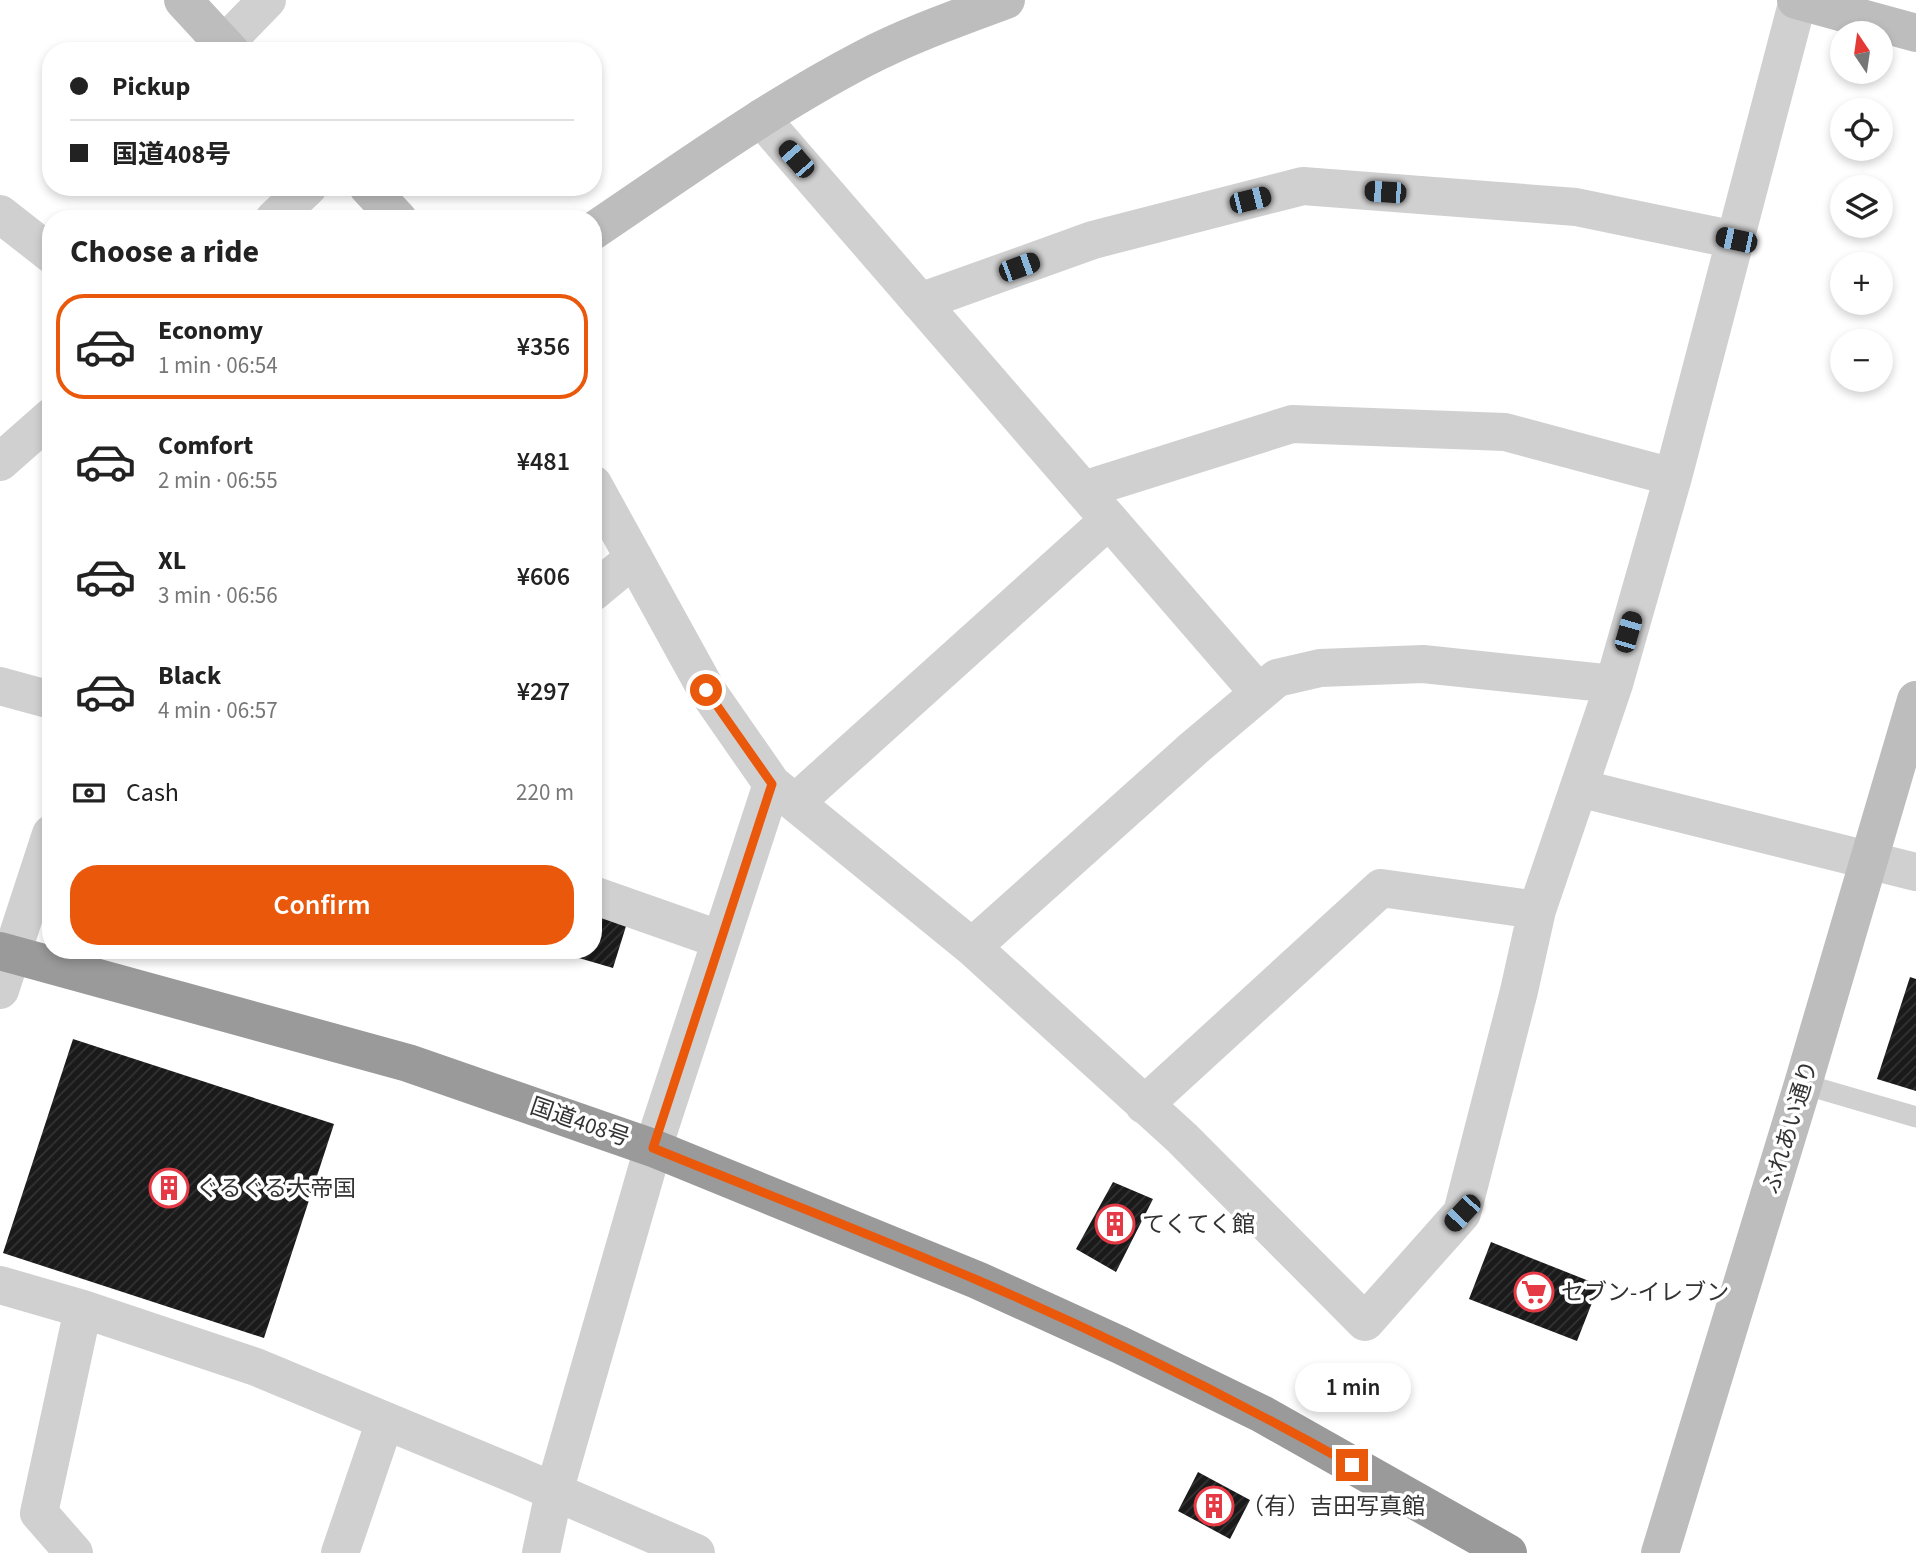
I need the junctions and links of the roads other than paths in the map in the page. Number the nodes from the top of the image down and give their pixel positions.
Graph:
1 (183, 0) edge
2 (267, 0) edge
3 (1006, 0) edge
4 (1797, 0) edge
5 (1916, 33) edge
6 (222, 42) edge
7 (232, 42) edge
8 (761, 118) junction
9 (299, 196) edge
10 (376, 196) edge
11 (284, 210) edge
12 (390, 210) edge
13 (0, 214) edge
14 (602, 225) edge
15 (1736, 240) junction
16 (42, 247) edge
17 (920, 302) junction
18 (42, 426) edge
19 (0, 461) edge
20 (1673, 477) junction
21 (1083, 490) junction
22 (602, 500) edge
23 (1109, 520) junction
24 (634, 558) junction
25 (602, 585) edge
26 (1614, 684) junction
27 (0, 686) edge
28 (1259, 693) junction
29 (42, 698) edge
30 (1916, 700) edge
31 (1579, 788) junction
32 (784, 793) junction
33 (42, 857) edge
34 (1870, 861) junction
35 (1916, 872) edge
36 (602, 898) edge
37 (1537, 910) junction
38 (721, 940) junction
39 (972, 947) junction
40 (5, 952) edge
41 (0, 990) edge
42 (1803, 1084) junction
43 (1144, 1105) junction
44 (1916, 1116) edge
45 (653, 1148) junction
46 (0, 1285) edge
47 (83, 1308) junction
48 (385, 1422) junction
49 (554, 1492) junction
50 (74, 1553) edge
51 (340, 1553) edge
52 (541, 1553) edge
53 (696, 1553) edge
54 (1508, 1553) edge
55 (1660, 1553) edge

1 - 6 street
2 - 7 street
3 - 8 street
4 - 5 street
4 - 15 street
8 - 14 street
8 - 17 street
9 - 11 street
10 - 12 street
13 - 16 street
15 - 17 street
15 - 20 street
17 - 21 street
18 - 19 street
20 - 21 street
20 - 26 street
21 - 23 street
22 - 24 street
23 - 28 street
23 - 32 street
24 - 25 street
24 - 32 street
26 - 28 street
26 - 31 street
27 - 29 street
28 - 39 street
30 - 34 street, ふれあい通り
31 - 34 street
31 - 37 street
32 - 38 street
32 - 39 street
33 - 40 street
34 - 35 street
34 - 42 street, ふれあい通り
36 - 38 street
37 - 43 street
37 - 43 street
38 - 45 street
39 - 43 street
40 - 41 street
40 - 45 highway, 国道408号
42 - 44 lane
42 - 55 street, ふれあい通り
45 - 49 street
45 - 54 highway, 国道408号
46 - 47 street
47 - 48 street
47 - 50 street
48 - 49 street
48 - 51 street
49 - 52 street
49 - 53 street

